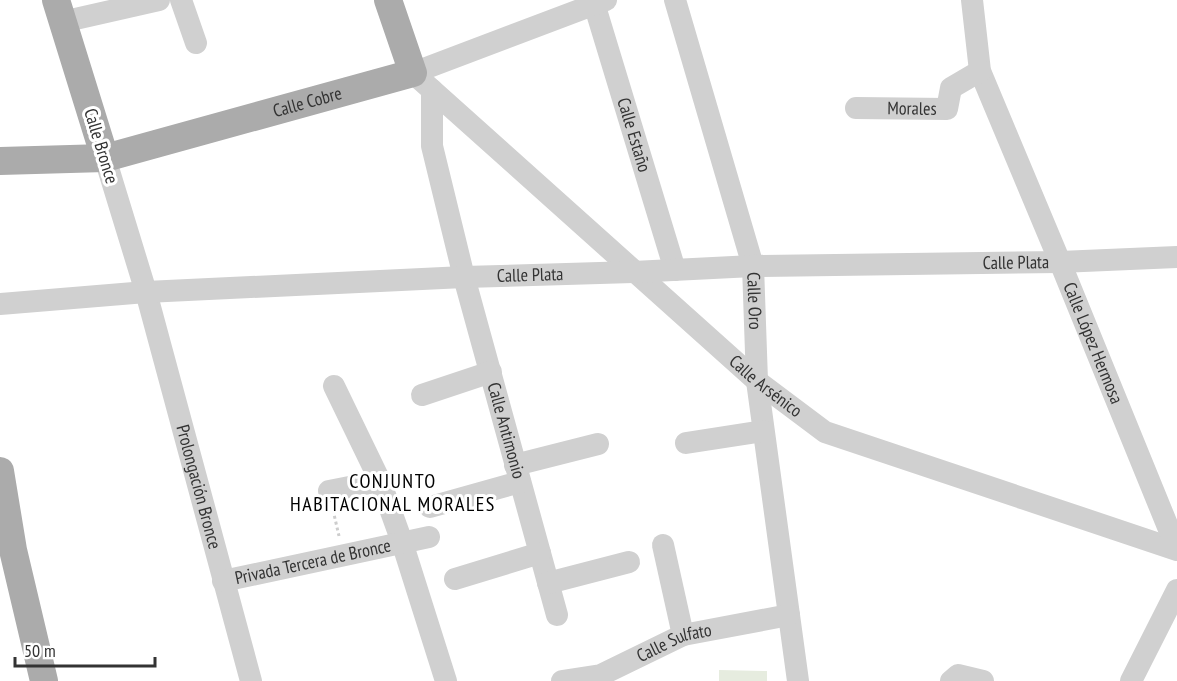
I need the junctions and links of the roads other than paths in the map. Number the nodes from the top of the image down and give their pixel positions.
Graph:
1 (159, 0) edge
2 (181, 0) edge
3 (388, 0) edge
4 (675, 0) edge
5 (972, 0) edge
6 (598, 1) edge
7 (59, 11) edge
8 (196, 43) dead end
9 (980, 71) junction
10 (423, 82) junction
11 (856, 108) dead end
12 (105, 158) junction
13 (0, 160) edge
14 (1177, 256) edge
15 (1060, 262) junction
16 (753, 266) junction
17 (675, 270) junction
18 (633, 272) junction
19 (464, 277) junction
20 (146, 292) junction
21 (0, 304) edge
22 (490, 372) junction
23 (757, 381) junction
24 (334, 386) dead end
25 (422, 395) dead end
26 (763, 431) junction
27 (686, 443) dead end
28 (598, 444) dead end
29 (0, 471) edge
30 (517, 473) junction
31 (380, 481) junction
32 (329, 491) road end
33 (430, 507) dead end
34 (429, 537) dead end
35 (402, 542) junction
36 (663, 545) dead end
37 (1177, 550) edge
38 (7, 552) edge
39 (540, 553) junction
40 (629, 562) dead end
41 (455, 579) dead end
42 (223, 581) junction
43 (548, 583) junction
44 (1177, 590) edge
45 (557, 615) dead end
46 (789, 615) junction
47 (683, 635) junction
48 (601, 678) edge
49 (44, 681) edge
50 (251, 681) edge
51 (446, 681) edge
52 (562, 681) edge
53 (798, 681) edge
54 (951, 681) edge
55 (983, 681) edge
56 (1131, 681) edge

1 - 7 street
2 - 8 street
3 - 10 main road, Calle Arsénico
4 - 16 street, Calle Oro
5 - 9 street, Calle López Hermosa
6 - 10 street, Calle Cobre
6 - 17 street, Calle Estaño
7 - 12 main road, Calle Bronce
9 - 11 street, Morales
9 - 15 street, Calle López Hermosa
10 - 12 main road, Calle Cobre
10 - 18 street, Calle Arsénico
10 - 19 street, Calle Arsénico
12 - 13 main road, Calle Cobre
12 - 20 street, Calle Bronce
14 - 15 street, Calle Plata
15 - 16 street, Calle Plata
15 - 37 street, Calle López Hermosa
16 - 17 street, Calle Plata
16 - 23 street, Calle Oro
17 - 18 street, Calle Plata
18 - 19 street, Calle Plata
18 - 23 street, Calle Arsénico
19 - 20 street, Calle Plata
19 - 22 street, Calle Antimonio
20 - 21 street, Calle Plata
20 - 42 street, Prolongación Bronce
22 - 25 street
22 - 30 street, Calle Antimonio
23 - 26 street, Calle Oro
23 - 37 street, Calle Arsénico
24 - 31 street, Privada Tercera de Bronce
26 - 27 street
26 - 46 street, Calle Oro
28 - 30 street
29 - 38 main road
30 - 33 street
30 - 39 street, Calle Antimonio
31 - 32 street
31 - 35 street, Privada Tercera de Bronce
34 - 35 street, Privada Tercera de Bronce
35 - 42 street, Privada Tercera de Bronce
35 - 51 street, Privada Tercera de Bronce
36 - 47 street
38 - 49 main road
39 - 41 street
39 - 43 street, Calle Antimonio
40 - 43 street
42 - 50 street, Prolongación Bronce
43 - 45 street, Calle Antimonio
44 - 56 street
46 - 47 street, Calle Sulfato
46 - 53 street, Calle Oro
47 - 48 street, Calle Sulfato
48 - 52 street, Calle Sulfato
54 - 55 street

